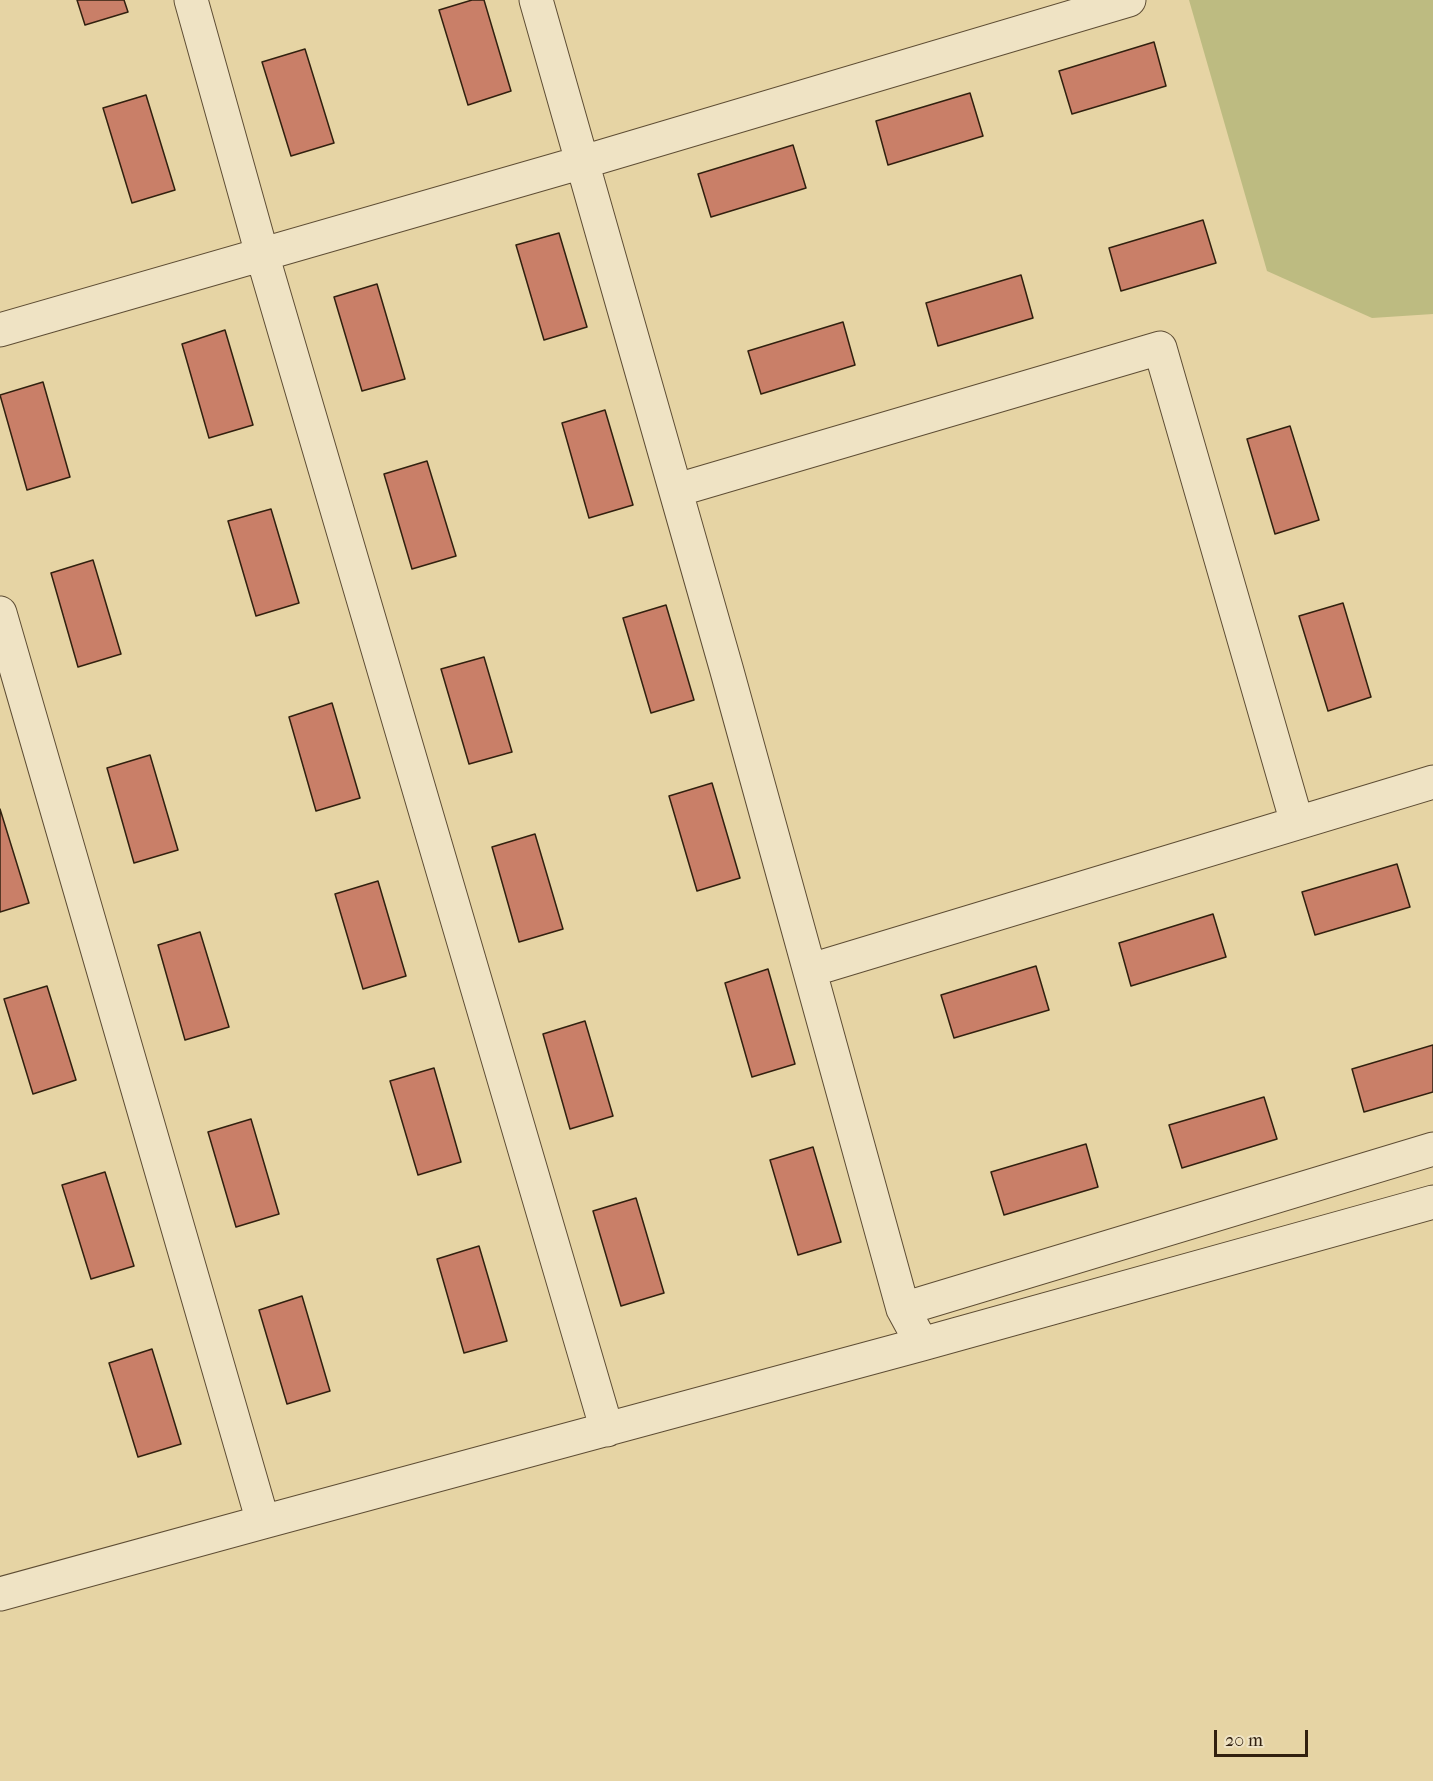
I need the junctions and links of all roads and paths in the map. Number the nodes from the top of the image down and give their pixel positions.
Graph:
1 (191, 0) edge
2 (536, 0) edge
3 (1129, 0) edge
4 (583, 162) junction
5 (262, 254) junction
6 (0, 330) edge
7 (677, 490) junction
8 (0, 613) edge
9 (1433, 782) edge
10 (1297, 823) junction
11 (811, 970) junction
12 (1433, 1149) edge
13 (1433, 1202) edge
14 (903, 1309) junction
15 (921, 1344) junction
16 (607, 1430) junction
17 (262, 1522) junction
18 (0, 1594) edge

1 - 5 street
2 - 4 street
3 - 4 street
4 - 5 street
4 - 7 street
5 - 6 street
5 - 16 street
7 - 10 street
7 - 11 street
8 - 17 street
9 - 10 street
10 - 11 street
11 - 14 street
12 - 14 street
13 - 15 street
14 - 15 street
15 - 16 street
16 - 17 street
17 - 18 street

